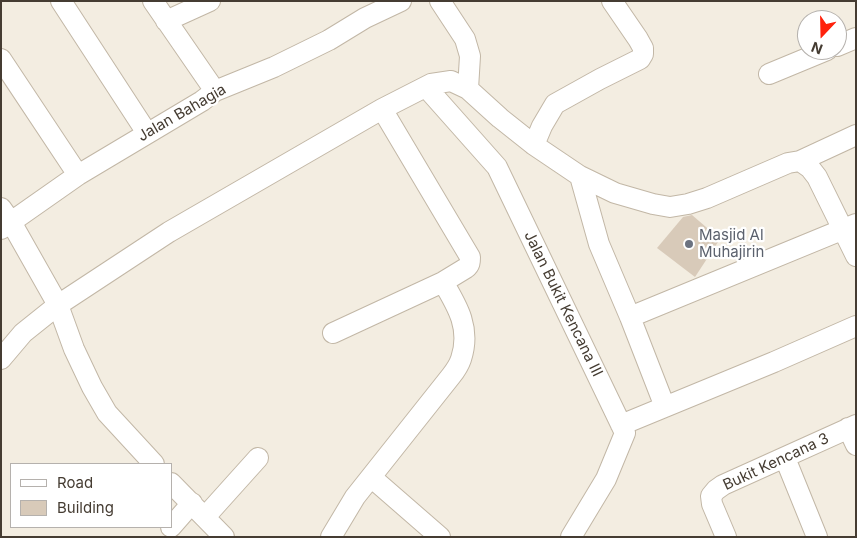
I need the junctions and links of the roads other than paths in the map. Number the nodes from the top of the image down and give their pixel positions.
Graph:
1 (61, 1) edge
2 (153, 1) edge
3 (210, 1) edge
4 (401, 1) edge
5 (440, 1) edge
6 (612, 1) edge
7 (166, 21) junction
8 (1, 59) edge
9 (803, 60) edge
10 (769, 74) dead end
11 (426, 87) junction
12 (468, 89) junction
13 (215, 91) junction
14 (382, 109) junction
15 (147, 133) junction
16 (856, 135) edge
17 (534, 145) junction
18 (800, 161) junction
19 (78, 175) junction
20 (580, 176) junction
21 (5, 220) edge
22 (850, 226) edge
23 (856, 256) edge
24 (443, 282) junction
25 (58, 305) junction
26 (630, 317) junction
27 (856, 326) edge
28 (333, 333) dead end
29 (1, 359) edge
30 (665, 407) junction
31 (621, 425) junction
32 (853, 433) edge
33 (258, 458) dead end
34 (785, 458) junction
35 (153, 463) edge
36 (371, 477) junction
37 (172, 484) edge
38 (198, 510) junction
39 (172, 526) edge
40 (224, 537) edge
41 (331, 537) edge
42 (440, 537) edge
43 (571, 537) edge
44 (726, 537) edge
45 (817, 537) edge

1 - 15 street
2 - 7 street
3 - 7 street
4 - 13 street, Jalan Bahagia
5 - 12 street
6 - 17 street
7 - 13 street
8 - 19 street
9 - 10 street
11 - 12 street
11 - 14 street
11 - 31 street, Jalan Bukit Kencana III
12 - 17 street
13 - 15 street, Jalan Bahagia
14 - 24 street
14 - 25 street
15 - 19 street, Jalan Bahagia
16 - 18 street
17 - 20 street
18 - 20 street
18 - 22 street
19 - 21 street, Jalan Bahagia
20 - 26 street
21 - 25 street
22 - 23 street
22 - 26 street
24 - 28 street
24 - 36 street
25 - 29 street
25 - 35 street
26 - 30 street
27 - 30 street
30 - 31 street
31 - 43 street
32 - 34 street, Bukit Kencana 3
33 - 38 street
34 - 44 street, Bukit Kencana 3
34 - 45 street
36 - 41 street
36 - 42 street
37 - 38 street
38 - 39 street
38 - 40 street

